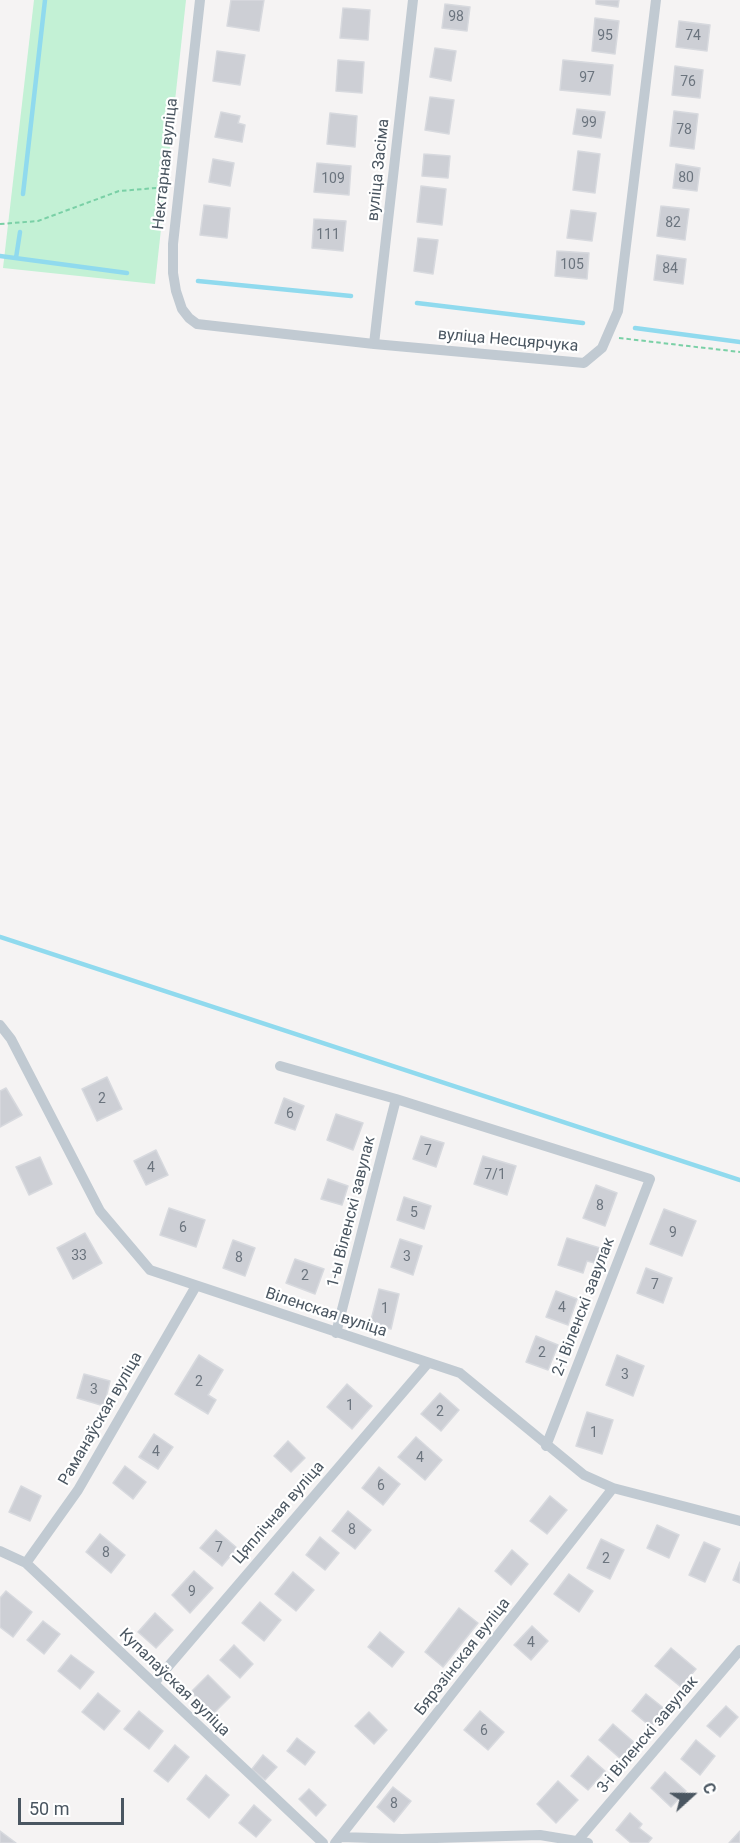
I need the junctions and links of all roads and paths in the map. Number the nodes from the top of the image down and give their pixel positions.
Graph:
1 (200, 0) edge
2 (413, 0) edge
3 (656, 0) edge
4 (178, 186) junction
5 (0, 224) edge
6 (197, 324) joint
7 (607, 337) junction
8 (374, 344) junction
9 (740, 352) edge
10 (0, 1025) edge
11 (280, 1066) dead end
12 (396, 1099) junction
13 (196, 1286) junction
14 (336, 1333) junction
15 (428, 1363) junction
16 (546, 1446) junction
17 (613, 1488) junction
18 (740, 1521) edge
19 (0, 1551) edge
20 (26, 1563) junction
21 (740, 1650) edge
22 (154, 1683) junction
23 (537, 1839) edge
24 (338, 1840) edge
25 (583, 1841) edge
26 (323, 1843) edge

1 - 4 street, Нектарная вуліца
2 - 8 street, вуліца Засіма
3 - 7 street, вуліца Несцярчука
4 - 5 path
4 - 6 street, Нектарная вуліца
6 - 8 street, вуліца Несцярчука
7 - 8 street, вуліца Несцярчука
7 - 9 path
10 - 13 street, Віленская вуліца
11 - 12 street
12 - 14 street, 1-ы Віленскі завулак
12 - 16 street, 2-і Віленскі завулак
13 - 14 street, Віленская вуліца
13 - 20 street, Раманаўская вуліца
14 - 15 street, Віленская вуліца
15 - 16 street, Віленская вуліца
15 - 22 street, Цяплічная вуліца
16 - 17 street, Віленская вуліца
17 - 18 street, Віленская вуліца
17 - 24 street, Бярэзінская вуліца
19 - 20 street, Купалаўская вуліца
20 - 22 street, Купалаўская вуліца
21 - 25 street, 3-і Віленскі завулак
22 - 26 street, Купалаўская вуліца
23 - 24 street
23 - 25 street

